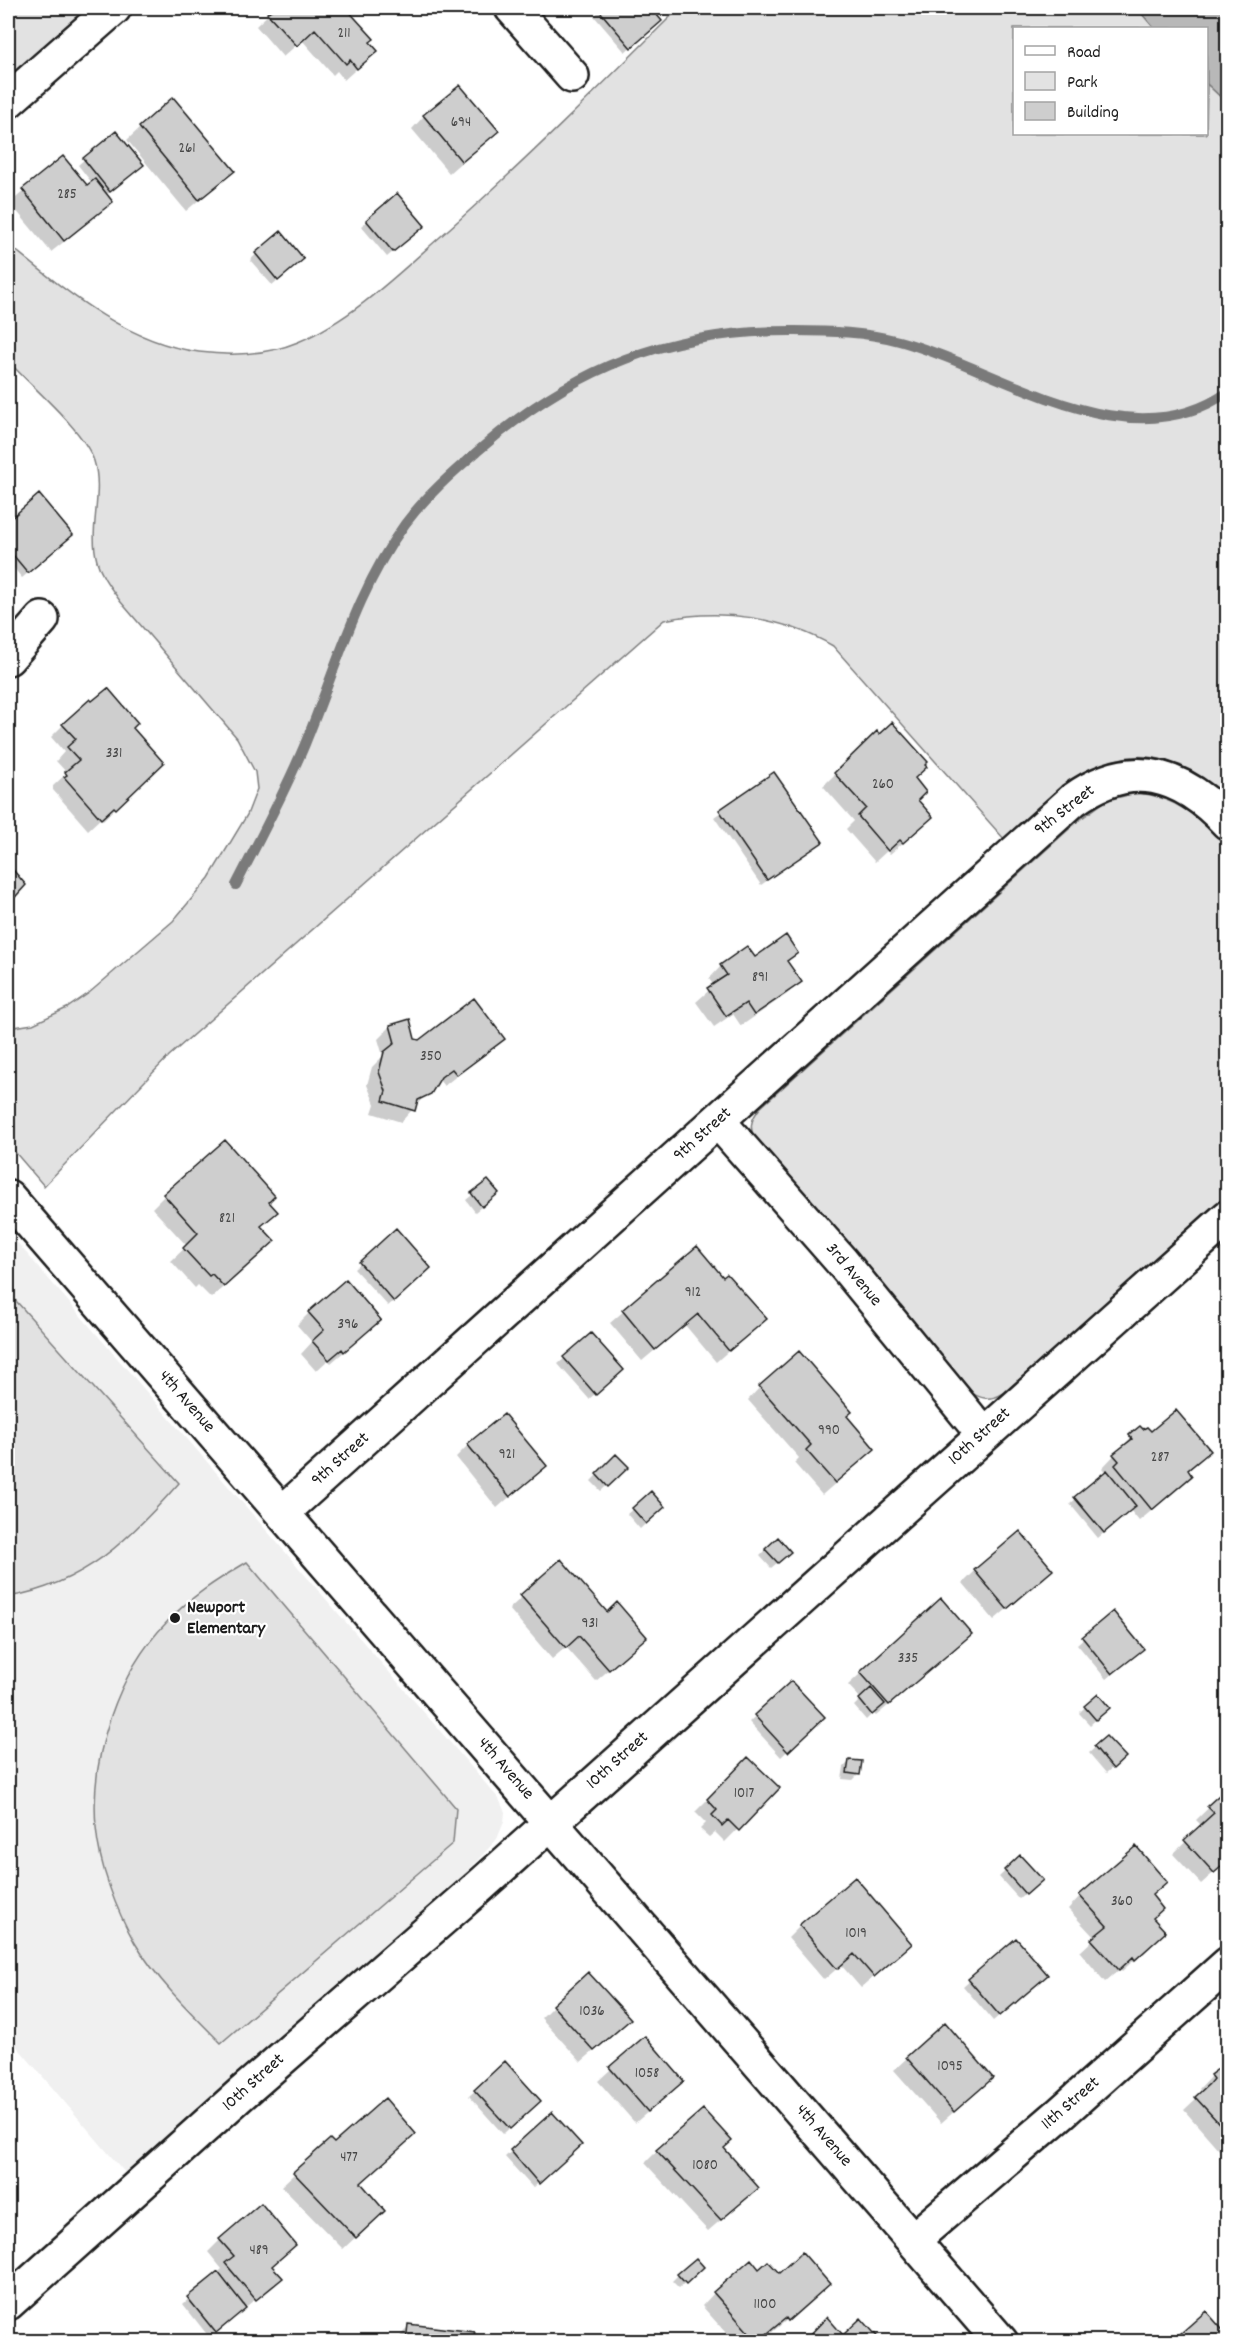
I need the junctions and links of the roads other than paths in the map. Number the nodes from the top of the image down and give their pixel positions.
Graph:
1 (114, 8) edge
2 (512, 8) edge
3 (572, 76) dead end
4 (8, 101) edge
5 (42, 619) dead end
6 (8, 658) edge
7 (1227, 823) edge
8 (718, 1121) junction
9 (8, 1197) edge
10 (1227, 1217) edge
11 (983, 1434) junction
12 (282, 1513) junction
13 (551, 1822) junction
14 (1227, 1964) edge
15 (913, 2240) junction
16 (8, 2303) edge
17 (1001, 2342) edge

1 - 4 street
2 - 3 street
5 - 6 street
7 - 8 street, 9th Street
8 - 11 street, 3rd Avenue
8 - 12 street, 9th Street
9 - 12 street, 4th Avenue
10 - 11 street, 10th Street
11 - 13 street, 10th Street
12 - 13 street, 4th Avenue
13 - 15 street, 4th Avenue
13 - 16 street, 10th Street
14 - 15 street, 11th Street
15 - 17 street, 4th Avenue

